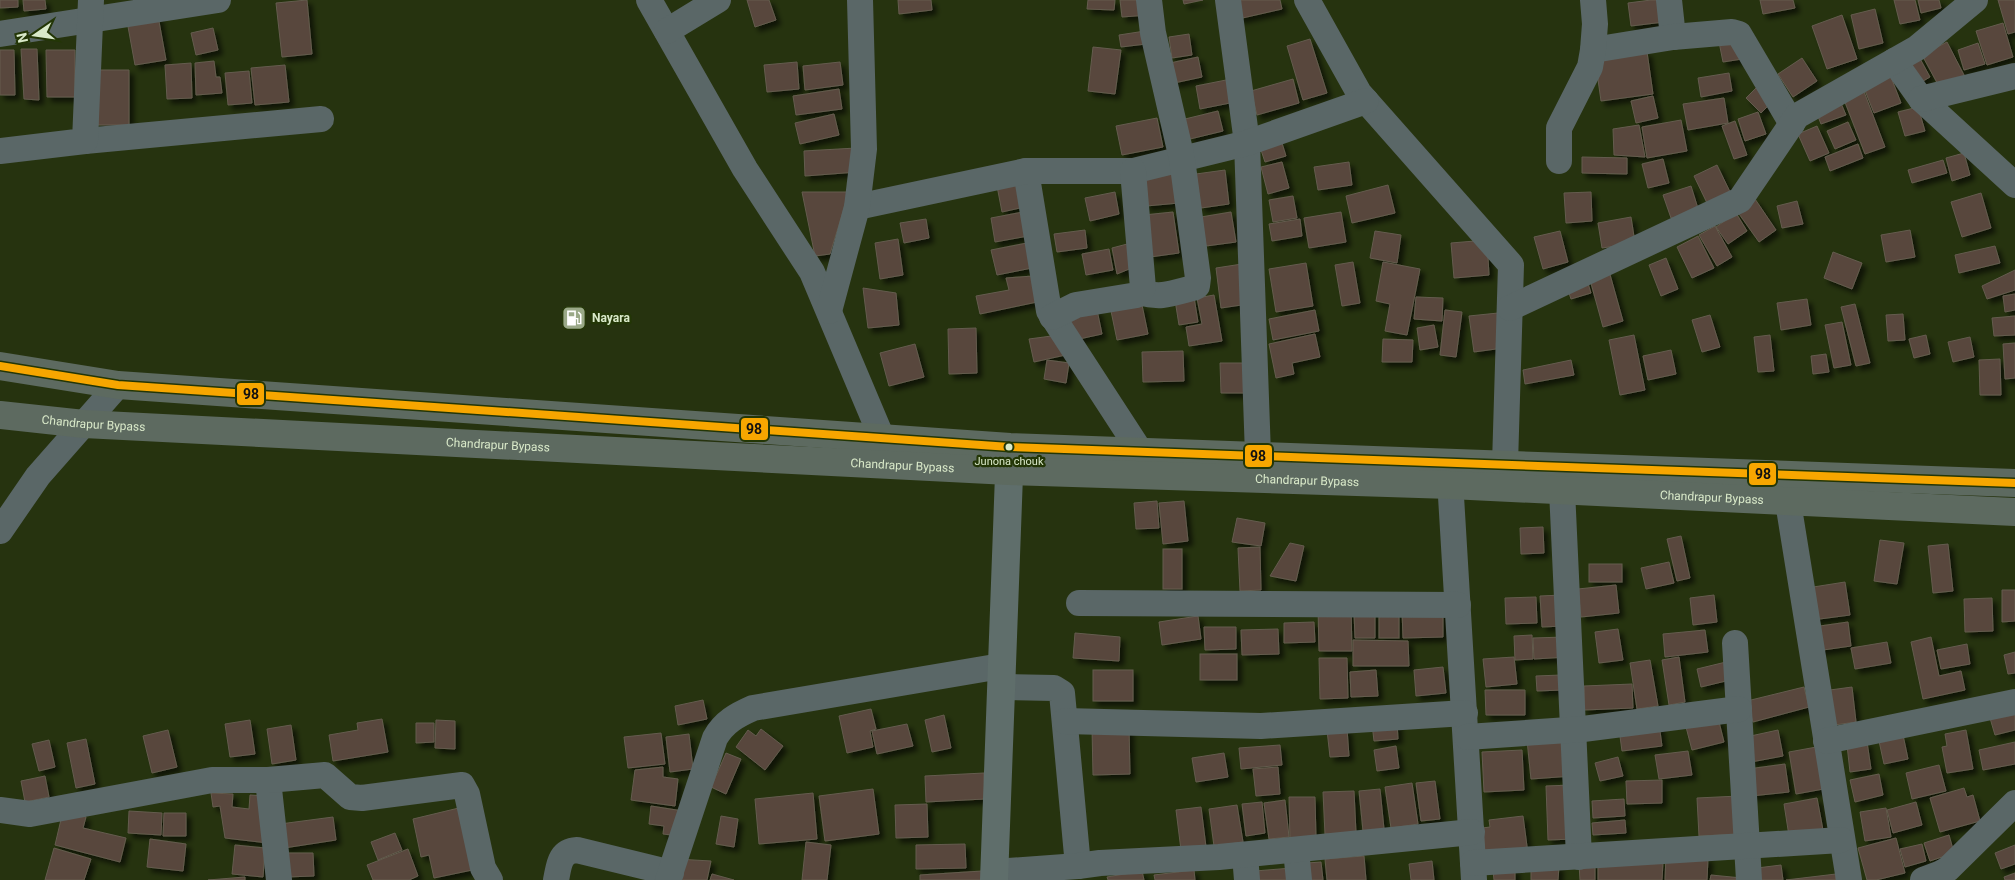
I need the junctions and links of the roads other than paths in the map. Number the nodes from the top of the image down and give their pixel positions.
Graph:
1 (218, 0) edge
2 (649, 0) edge
3 (718, 0) edge
4 (860, 0) edge
5 (1149, 0) edge
6 (1228, 0) edge
7 (1307, 0) edge
8 (1593, 0) edge
9 (1669, 0) edge
10 (1975, 0) edge
11 (90, 9) edge
12 (667, 31) junction
13 (0, 34) edge
14 (1673, 37) junction
15 (1593, 50) junction
16 (1894, 61) junction
17 (2015, 76) edge
18 (1921, 99) junction
19 (1366, 101) junction
20 (321, 120) dead end
21 (1792, 124) junction
22 (85, 141) junction
23 (1247, 143) junction
24 (0, 151) edge
25 (1182, 159) junction
26 (1559, 160) dead end
27 (1026, 171) junction
28 (1133, 171) junction
29 (2015, 185) edge
30 (857, 207) junction
31 (1140, 292) junction
32 (1510, 308) junction
33 (829, 311) junction
34 (1052, 317) junction
35 (0, 366) edge
36 (118, 385) junction
37 (0, 415) edge
38 (84, 424) junction
39 (882, 438) junction
40 (1140, 451) junction
41 (1258, 456) junction
42 (1009, 459) junction
43 (1505, 464) junction
44 (1449, 474) junction
45 (2015, 482) edge
46 (1562, 490) junction
47 (1788, 502) junction
48 (2015, 512) edge
49 (0, 531) edge
50 (1079, 604) dead end
51 (1458, 605) junction
52 (1735, 643) dead end
53 (1001, 677) junction
54 (2015, 702) edge
55 (1739, 709) junction
56 (1065, 721) junction
57 (1466, 725) junction
58 (1572, 730) junction
59 (1826, 741) junction
60 (268, 780) junction
61 (2015, 803) edge
62 (0, 810) edge
63 (1472, 832) junction
64 (1841, 840) junction
65 (1748, 847) junction
66 (1296, 850) junction
67 (1579, 857) junction
68 (1246, 867) edge
69 (1094, 870) edge
70 (1474, 871) edge
71 (670, 876) edge
72 (994, 876) edge
73 (279, 880) edge
74 (490, 880) edge
75 (556, 880) edge
76 (1299, 880) edge
77 (1749, 880) edge
78 (1849, 880) edge
79 (1923, 880) edge

1 - 11 street
2 - 12 street
3 - 12 street
4 - 30 street
5 - 25 street
6 - 23 street
7 - 19 street
8 - 15 street
9 - 14 street
10 - 16 street
11 - 13 street
11 - 22 street
12 - 33 street
14 - 15 street
14 - 21 street
15 - 26 street
16 - 18 street
16 - 21 street
17 - 18 street
18 - 29 street
19 - 23 street
19 - 32 street
20 - 22 street
21 - 32 street
22 - 24 street
23 - 25 street
23 - 41 street
25 - 28 street
25 - 31 street
27 - 28 street
27 - 30 street
27 - 34 street
28 - 31 street
30 - 33 street
31 - 34 street
32 - 43 street
33 - 39 street
34 - 40 street
35 - 36 highway, Chandrapur Bypass
36 - 38 street
36 - 39 highway, Chandrapur Bypass
37 - 38 highway, Chandrapur Bypass
38 - 42 highway, Chandrapur Bypass
38 - 49 street
39 - 42 highway, Chandrapur Bypass
40 - 41 highway, Chandrapur Bypass
40 - 42 highway, Chandrapur Bypass
41 - 44 highway, Chandrapur Bypass
42 - 44 highway, Chandrapur Bypass
42 - 53 main road
43 - 44 highway, Chandrapur Bypass
43 - 45 highway, Chandrapur Bypass
44 - 46 highway, Chandrapur Bypass
44 - 51 street
46 - 47 highway, Chandrapur Bypass
46 - 58 street
47 - 48 highway, Chandrapur Bypass
47 - 59 street
50 - 51 street
51 - 57 street
52 - 55 street
53 - 56 street
53 - 71 street
53 - 72 main road
54 - 59 street
55 - 58 street
55 - 65 street
56 - 57 street
56 - 69 street
57 - 58 street
57 - 63 street
58 - 67 street
59 - 64 street
60 - 62 street
60 - 73 street
60 - 74 street
61 - 79 street
63 - 66 street
63 - 70 street
64 - 65 street
64 - 78 street
65 - 67 street
65 - 77 street
66 - 68 street
66 - 76 street
67 - 70 street
68 - 69 street
69 - 72 street
71 - 75 street

